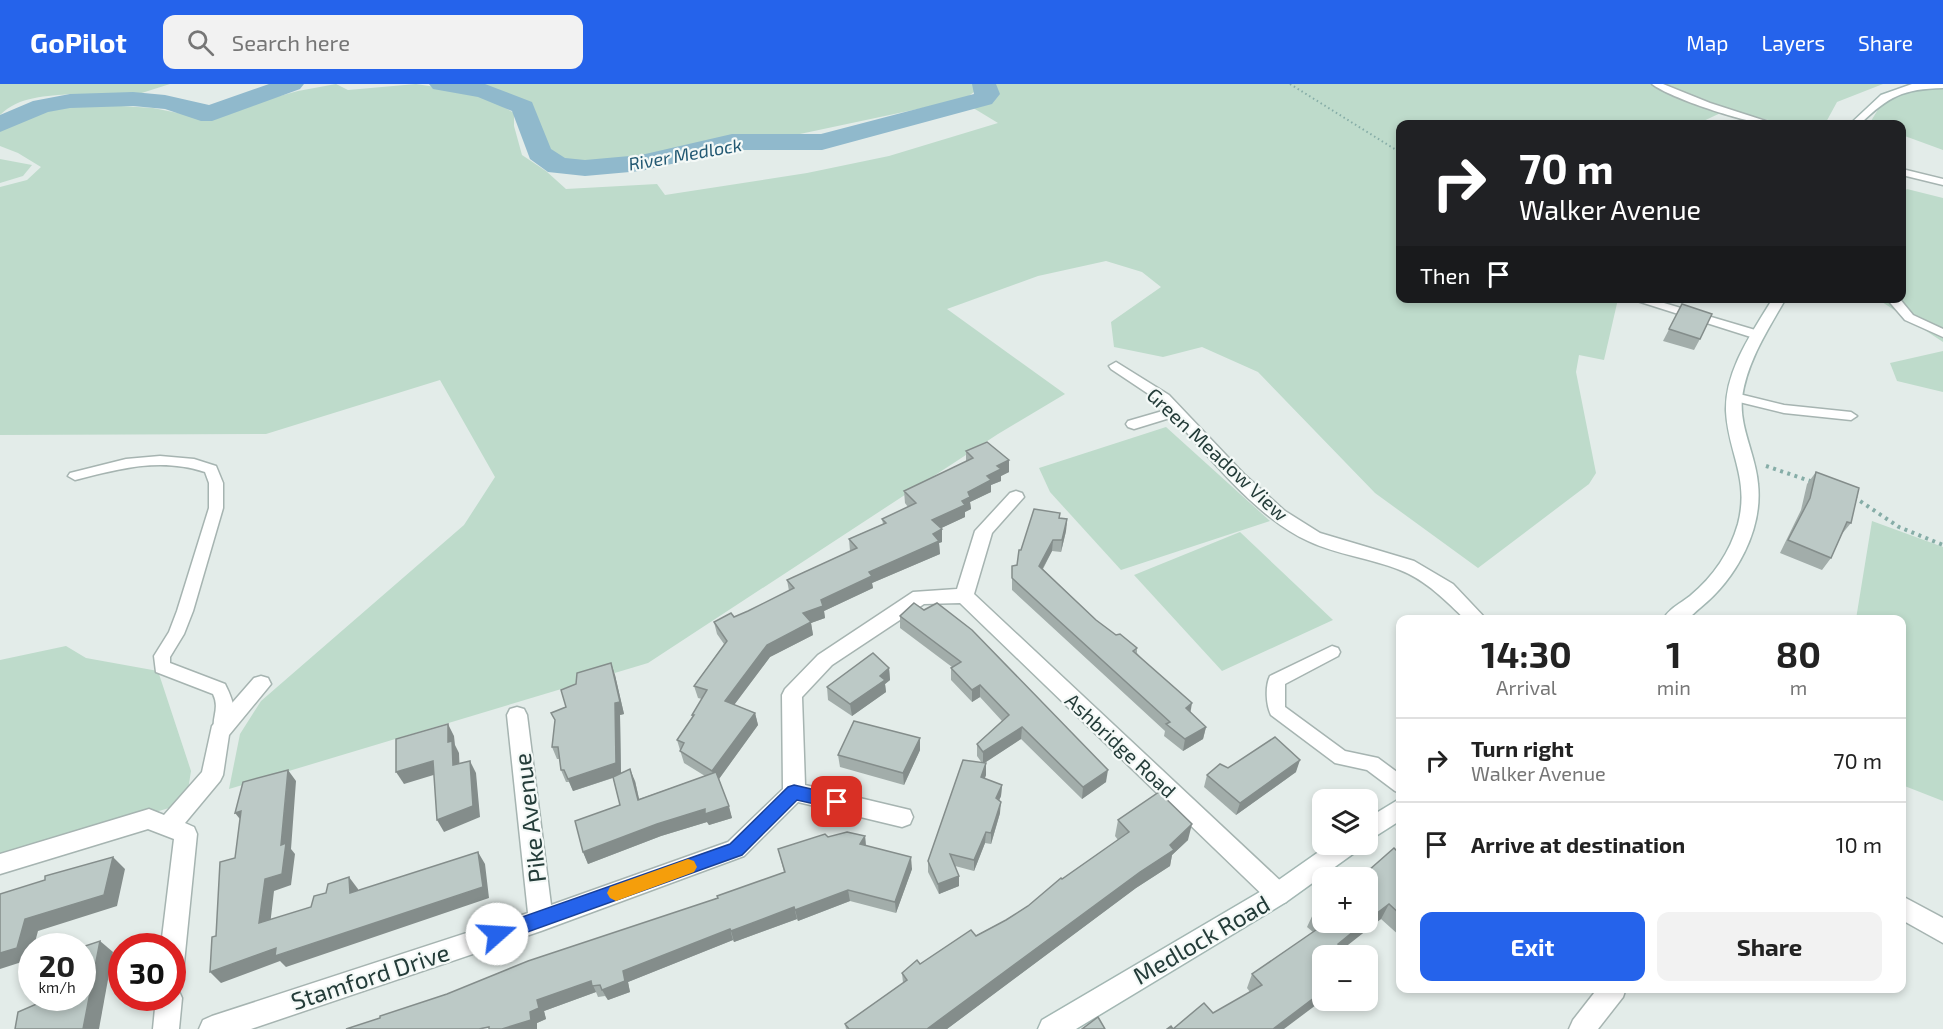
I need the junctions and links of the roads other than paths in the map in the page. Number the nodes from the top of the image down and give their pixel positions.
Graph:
1 (1656, 84) edge
2 (1943, 85) edge
3 (1758, 120) edge
4 (1859, 120) edge
5 (1906, 173) edge
6 (1943, 182) edge
7 (1650, 303) edge
8 (1777, 303) edge
9 (1897, 303) edge
10 (1943, 333) edge
11 (1758, 335) junction
12 (1116, 366) dead end
13 (1735, 397) junction
14 (1175, 412) junction
15 (1851, 416) dead end
16 (1134, 424) dead end
17 (75, 476) dead end
18 (1016, 497) dead end
19 (964, 596) junction
20 (1473, 615) edge
21 (1678, 615) edge
22 (1332, 652) dead end
23 (261, 684) dead end
24 (518, 715) dead end
25 (222, 728) junction
26 (1396, 782) edge
27 (794, 792) junction
28 (1396, 811) edge
29 (902, 817) dead end
30 (1378, 824) edge
31 (168, 827) junction
32 (1333, 855) edge
33 (0, 864) edge
34 (1278, 894) junction
35 (1906, 909) edge
36 (541, 920) junction
37 (1943, 931) edge
38 (175, 933) edge
39 (1610, 993) edge
40 (168, 1011) edge
41 (1583, 1028) edge
42 (166, 1029) edge
43 (212, 1029) edge
44 (1051, 1029) edge

1 - 3 lane
2 - 4 street
5 - 6 lane
7 - 11 lane
8 - 11 street
9 - 10 lane
11 - 13 street
12 - 14 street, Green Meadow View
13 - 15 lane
13 - 21 street
14 - 16 street
14 - 20 street, Green Meadow View
17 - 25 lane
18 - 19 street
19 - 27 street
19 - 34 street, Ashbridge Road
22 - 26 lane
23 - 25 street
24 - 36 street, Pike Avenue
25 - 31 street
27 - 29 street
27 - 36 street, Stamford Drive
28 - 30 street
31 - 33 street
31 - 38 street
32 - 34 street, Medlock Road
34 - 44 street, Medlock Road
35 - 37 street
36 - 43 street, Stamford Drive
39 - 41 street
40 - 42 street

